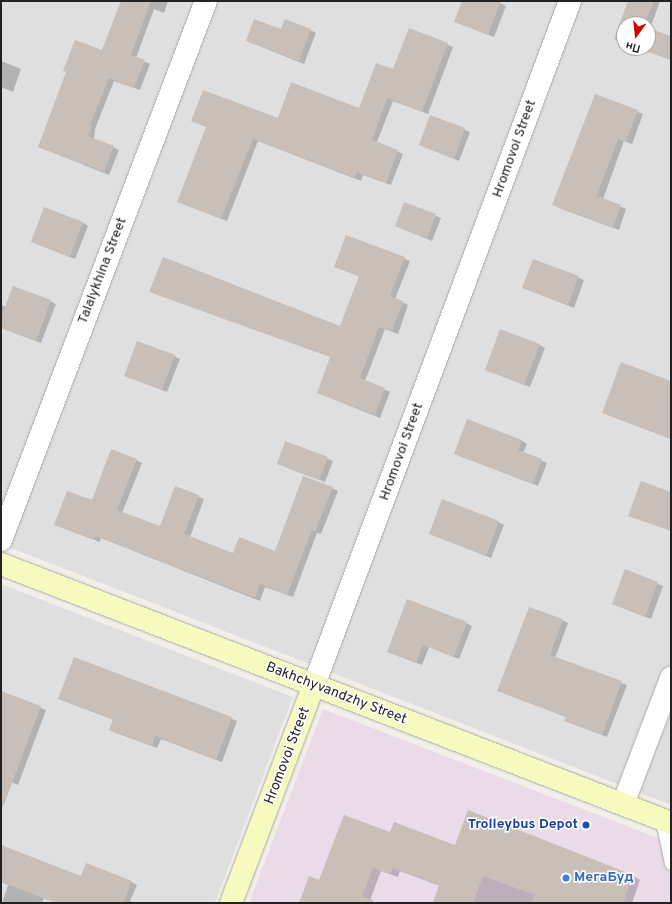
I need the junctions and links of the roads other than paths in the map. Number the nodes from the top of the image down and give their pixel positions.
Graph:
1 (206, 1) edge
2 (570, 1) edge
3 (1, 540) edge
4 (1, 564) edge
5 (671, 678) edge
6 (314, 685) junction
7 (623, 804) junction
8 (667, 822) edge
9 (671, 863) edge
10 (231, 903) edge

1 - 3 street, Talalykhina Street
2 - 6 street, Hromovoi Street
4 - 6 street, Bakhchyvandzhy Street
5 - 7 street
6 - 7 street, Bakhchyvandzhy Street
6 - 10 street, Hromovoi Street
7 - 8 street, Bakhchyvandzhy Street
8 - 9 lane

